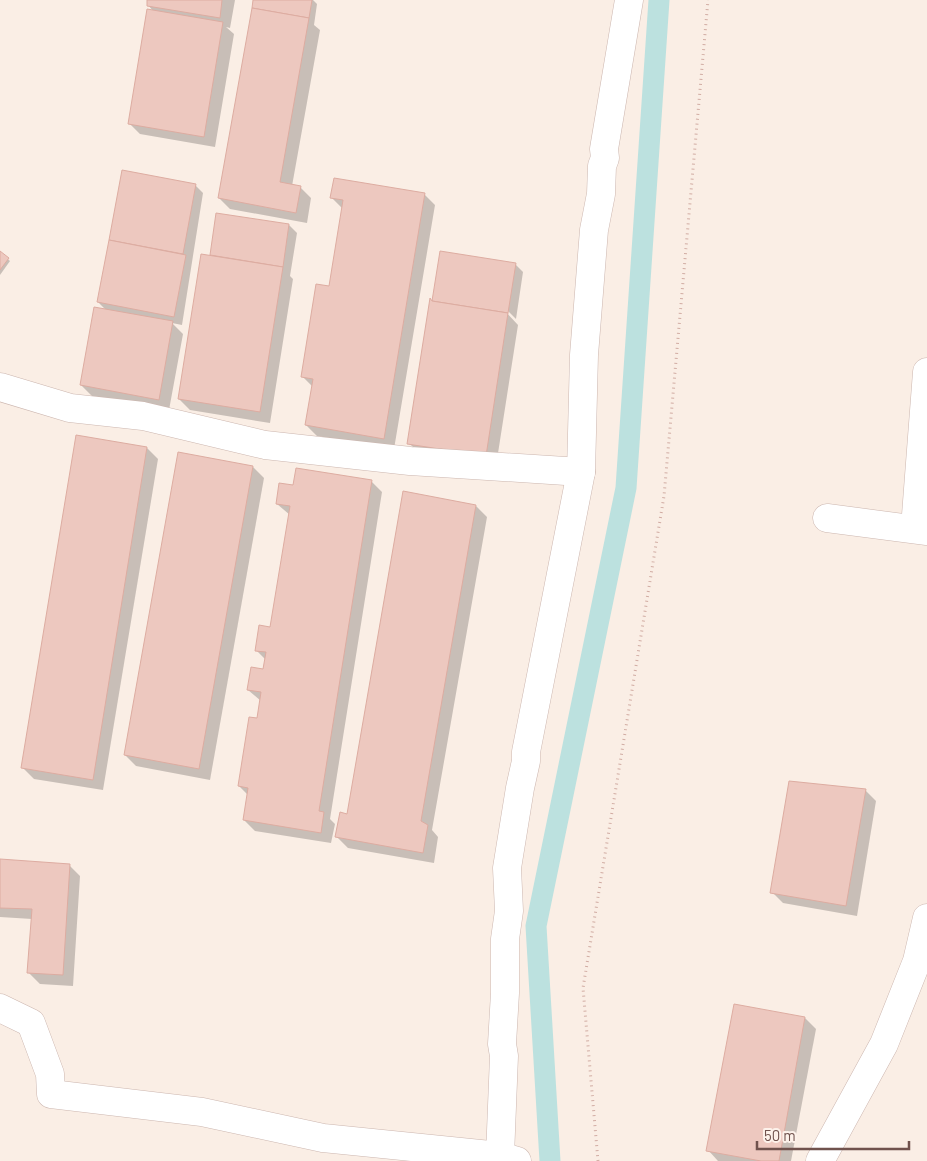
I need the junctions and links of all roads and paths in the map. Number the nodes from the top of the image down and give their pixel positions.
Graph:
1 (628, 0) edge
2 (708, 0) edge
3 (927, 372) edge
4 (0, 387) edge
5 (581, 472) junction
6 (827, 518) dead end
7 (921, 529) edge
8 (927, 918) edge
9 (0, 1008) edge
10 (509, 1158) edge
11 (598, 1161) edge
12 (820, 1161) edge

1 - 5 street
2 - 11 path
3 - 7 street
4 - 5 street
5 - 10 street
6 - 7 street
8 - 12 street
9 - 10 street

